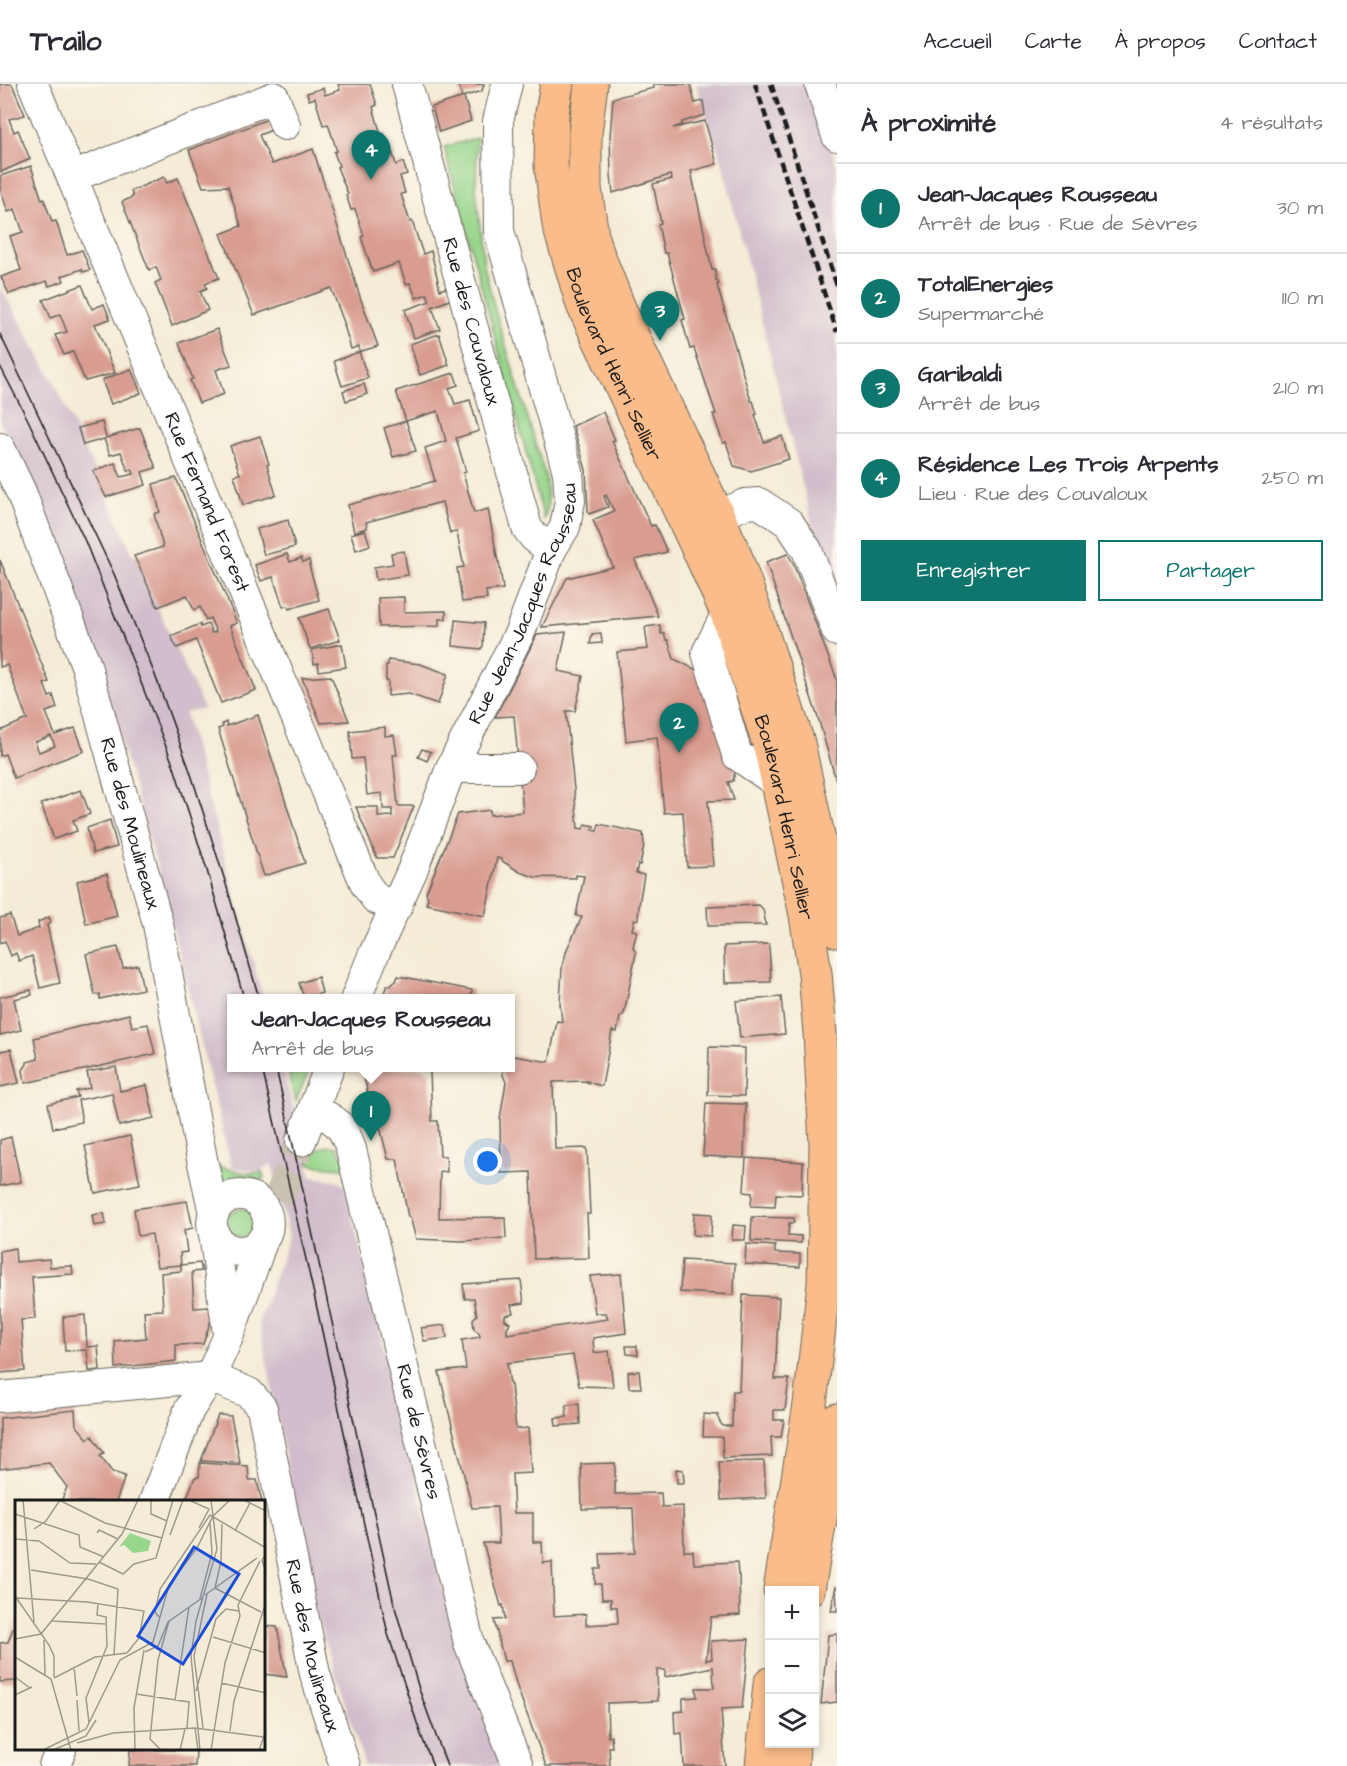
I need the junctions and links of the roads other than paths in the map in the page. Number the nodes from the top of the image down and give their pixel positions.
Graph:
1 (33, 84) edge
2 (407, 84) edge
3 (507, 84) edge
4 (557, 84) edge
5 (591, 84) edge
6 (820, 84) edge
7 (285, 125) dead end
8 (837, 136) edge
9 (72, 177) junction
10 (0, 448) edge
11 (718, 516) junction
12 (550, 550) junction
13 (837, 631) edge
14 (451, 768) junction
15 (519, 768) dead end
16 (397, 906) junction
17 (837, 931) edge
18 (358, 994) edge
19 (327, 1072) edge
20 (313, 1110) junction
21 (301, 1140) tunnel mouth
22 (269, 1210) junction
23 (214, 1223) junction
24 (228, 1337) junction
25 (210, 1377) junction
26 (0, 1397) edge
27 (837, 1420) edge
28 (155, 1500) edge
29 (781, 1586) edge
30 (809, 1586) edge
31 (769, 1694) edge
32 (793, 1748) edge
33 (60, 1751) edge
34 (54, 1766) edge
35 (345, 1766) edge
36 (518, 1766) edge
37 (762, 1766) edge
38 (792, 1766) edge

1 - 9 street, Rue Fernand Forest
2 - 12 street, Rue des Couvaloux
3 - 12 street, Rue Jean-Jacques Rousseau
4 - 29 main road, Boulevard Henri Sellier
5 - 11 main road, Boulevard Henri Sellier
6 - 8 street
7 - 9 street
9 - 16 street, Rue Fernand Forest
10 - 23 street, Rue des Moulineaux
11 - 13 street
11 - 17 main road, Boulevard Henri Sellier
12 - 14 street, Rue Jean-Jacques Rousseau
14 - 15 street
14 - 16 street, Rue Jean-Jacques Rousseau
16 - 18 street, Rue Jean-Jacques Rousseau
19 - 20 street
20 - 21 street
20 - 36 street, Rue de Sèvres
22 - 23 street
22 - 23 street
22 - 24 street
23 - 24 street, Rue des Moulineaux
24 - 25 street
25 - 26 street
25 - 28 street
25 - 35 street, Rue des Moulineaux
27 - 30 main road
31 - 37 main road
32 - 38 main road
33 - 34 street

